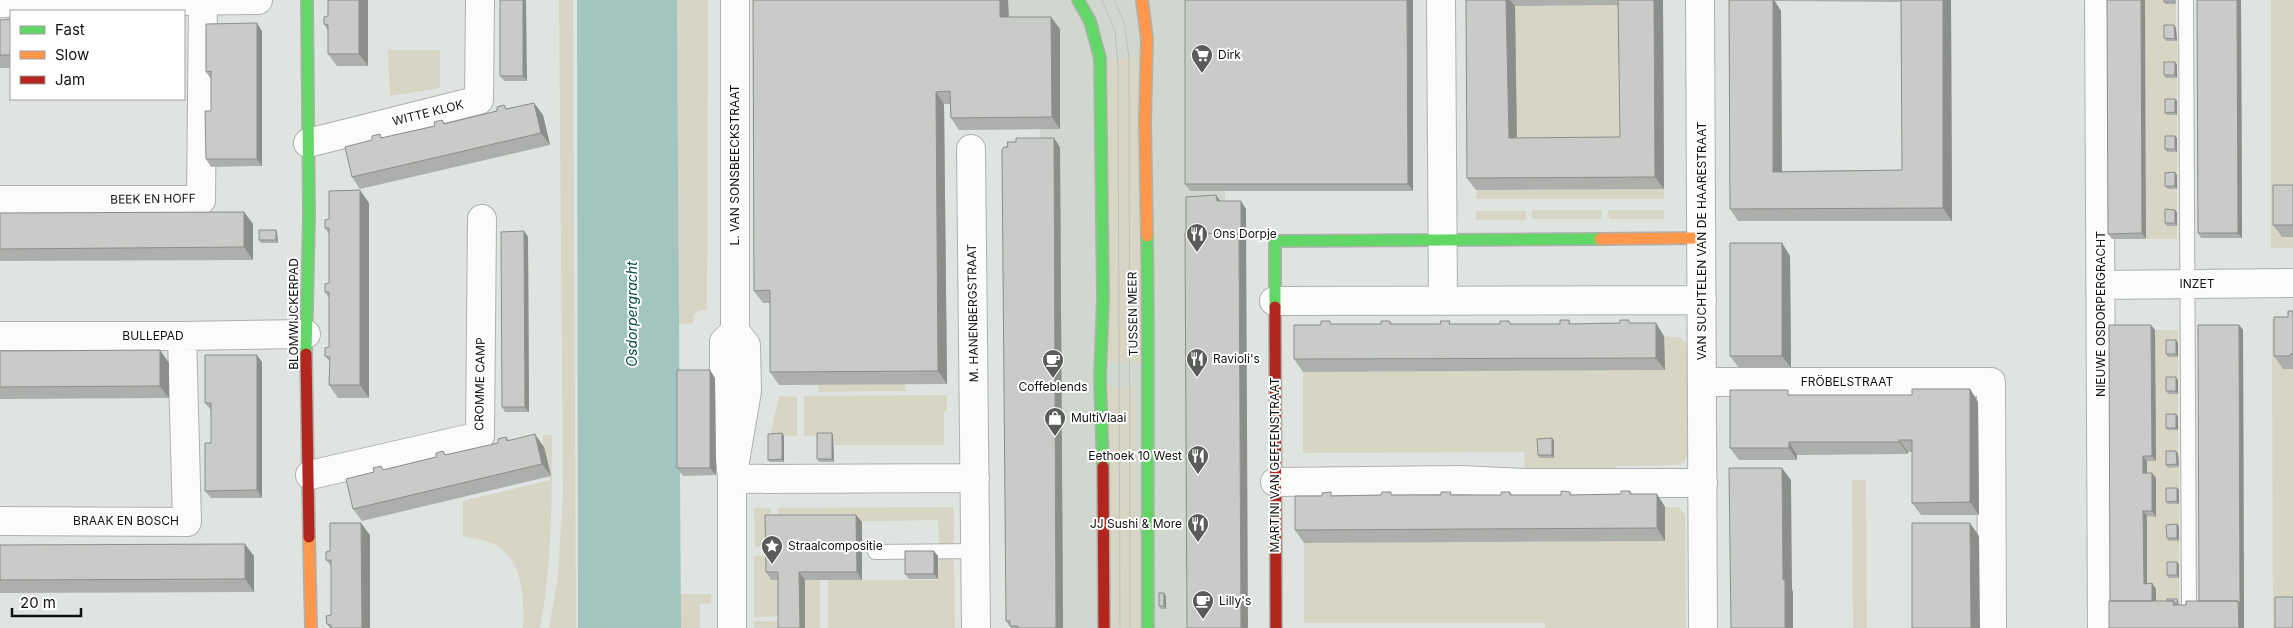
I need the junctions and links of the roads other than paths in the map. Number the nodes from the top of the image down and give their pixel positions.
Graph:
1 (258, 0) edge
2 (307, 0) edge
3 (480, 0) edge
4 (735, 0) edge
5 (1142, 0) edge
6 (1441, 0) edge
7 (1700, 0) edge
8 (2099, 0) edge
9 (2186, 0) edge
10 (203, 2) junction
11 (0, 3) edge
12 (1081, 5) edge
13 (308, 143) junction
14 (971, 149) dead end
15 (0, 200) edge
16 (482, 219) dead end
17 (1701, 238) junction
18 (1443, 239) junction
19 (2293, 283) edge
20 (2187, 284) junction
21 (2101, 285) junction
22 (1702, 300) junction
23 (1274, 301) junction
24 (1443, 301) junction
25 (306, 334) junction
26 (0, 336) edge
27 (182, 336) junction
28 (1703, 382) junction
29 (310, 475) junction
30 (976, 478) junction
31 (732, 479) junction
32 (1275, 482) junction
33 (1703, 483) junction
34 (0, 521) edge
35 (976, 551) junction
36 (875, 552) dead end
37 (1104, 579) junction
38 (1148, 587) junction
39 (2189, 604) edge
40 (311, 628) edge
41 (732, 628) edge
42 (976, 628) edge
43 (1095, 628) edge
44 (1104, 628) edge
45 (1148, 628) edge
46 (1158, 628) edge
47 (1276, 628) edge
48 (1703, 628) edge
49 (1992, 628) edge
50 (2102, 628) edge

1 - 10 street
2 - 13 street, BLOMWIJCKERPAD
3 - 13 street, WITTE KLOK
4 - 31 street, L. VAN SONSBEECKSTRAAT
5 - 38 street, TUSSEN MEER
6 - 18 street
7 - 17 street, VAN SUCHTELEN VAN DE HAARESTRAAT
8 - 21 street, NIEUWE OSDORPERGRACHT
9 - 20 lane
10 - 11 street
10 - 15 street, BEEK EN HOFF
12 - 37 street
13 - 25 street, BLOMWIJCKERPAD
14 - 30 street, M. HANENBERGSTRAAT
16 - 29 street, CROMME CAMP
17 - 18 street, MARTINI VAN GEFFENSTRAAT
17 - 22 street, VAN SUCHTELEN VAN DE HAARESTRAAT
18 - 23 street, MARTINI VAN GEFFENSTRAAT
18 - 24 street
19 - 20 street, INZET
20 - 21 street, INZET
20 - 39 lane
21 - 50 street, NIEUWE OSDORPERGRACHT
22 - 24 street
22 - 28 street, VAN SUCHTELEN VAN DE HAARESTRAAT
23 - 24 street
23 - 32 street, MARTINI VAN GEFFENSTRAAT
25 - 27 street, BULLEPAD
25 - 29 street, BLOMWIJCKERPAD
26 - 27 street, BULLEPAD
27 - 34 street, BRAAK EN BOSCH
28 - 33 street, VAN SUCHTELEN VAN DE HAARESTRAAT
28 - 49 street, FRÖBELSTRAAT
29 - 40 street, BLOMWIJCKERPAD
30 - 31 street
30 - 35 street, M. HANENBERGSTRAAT
31 - 41 street, L. VAN SONSBEECKSTRAAT
32 - 33 street
32 - 47 street, MARTINI VAN GEFFENSTRAAT
33 - 48 street, VAN SUCHTELEN VAN DE HAARESTRAAT
35 - 36 lane
35 - 42 street, M. HANENBERGSTRAAT
37 - 43 lane
37 - 44 street
38 - 45 street, TUSSEN MEER
38 - 46 lane

